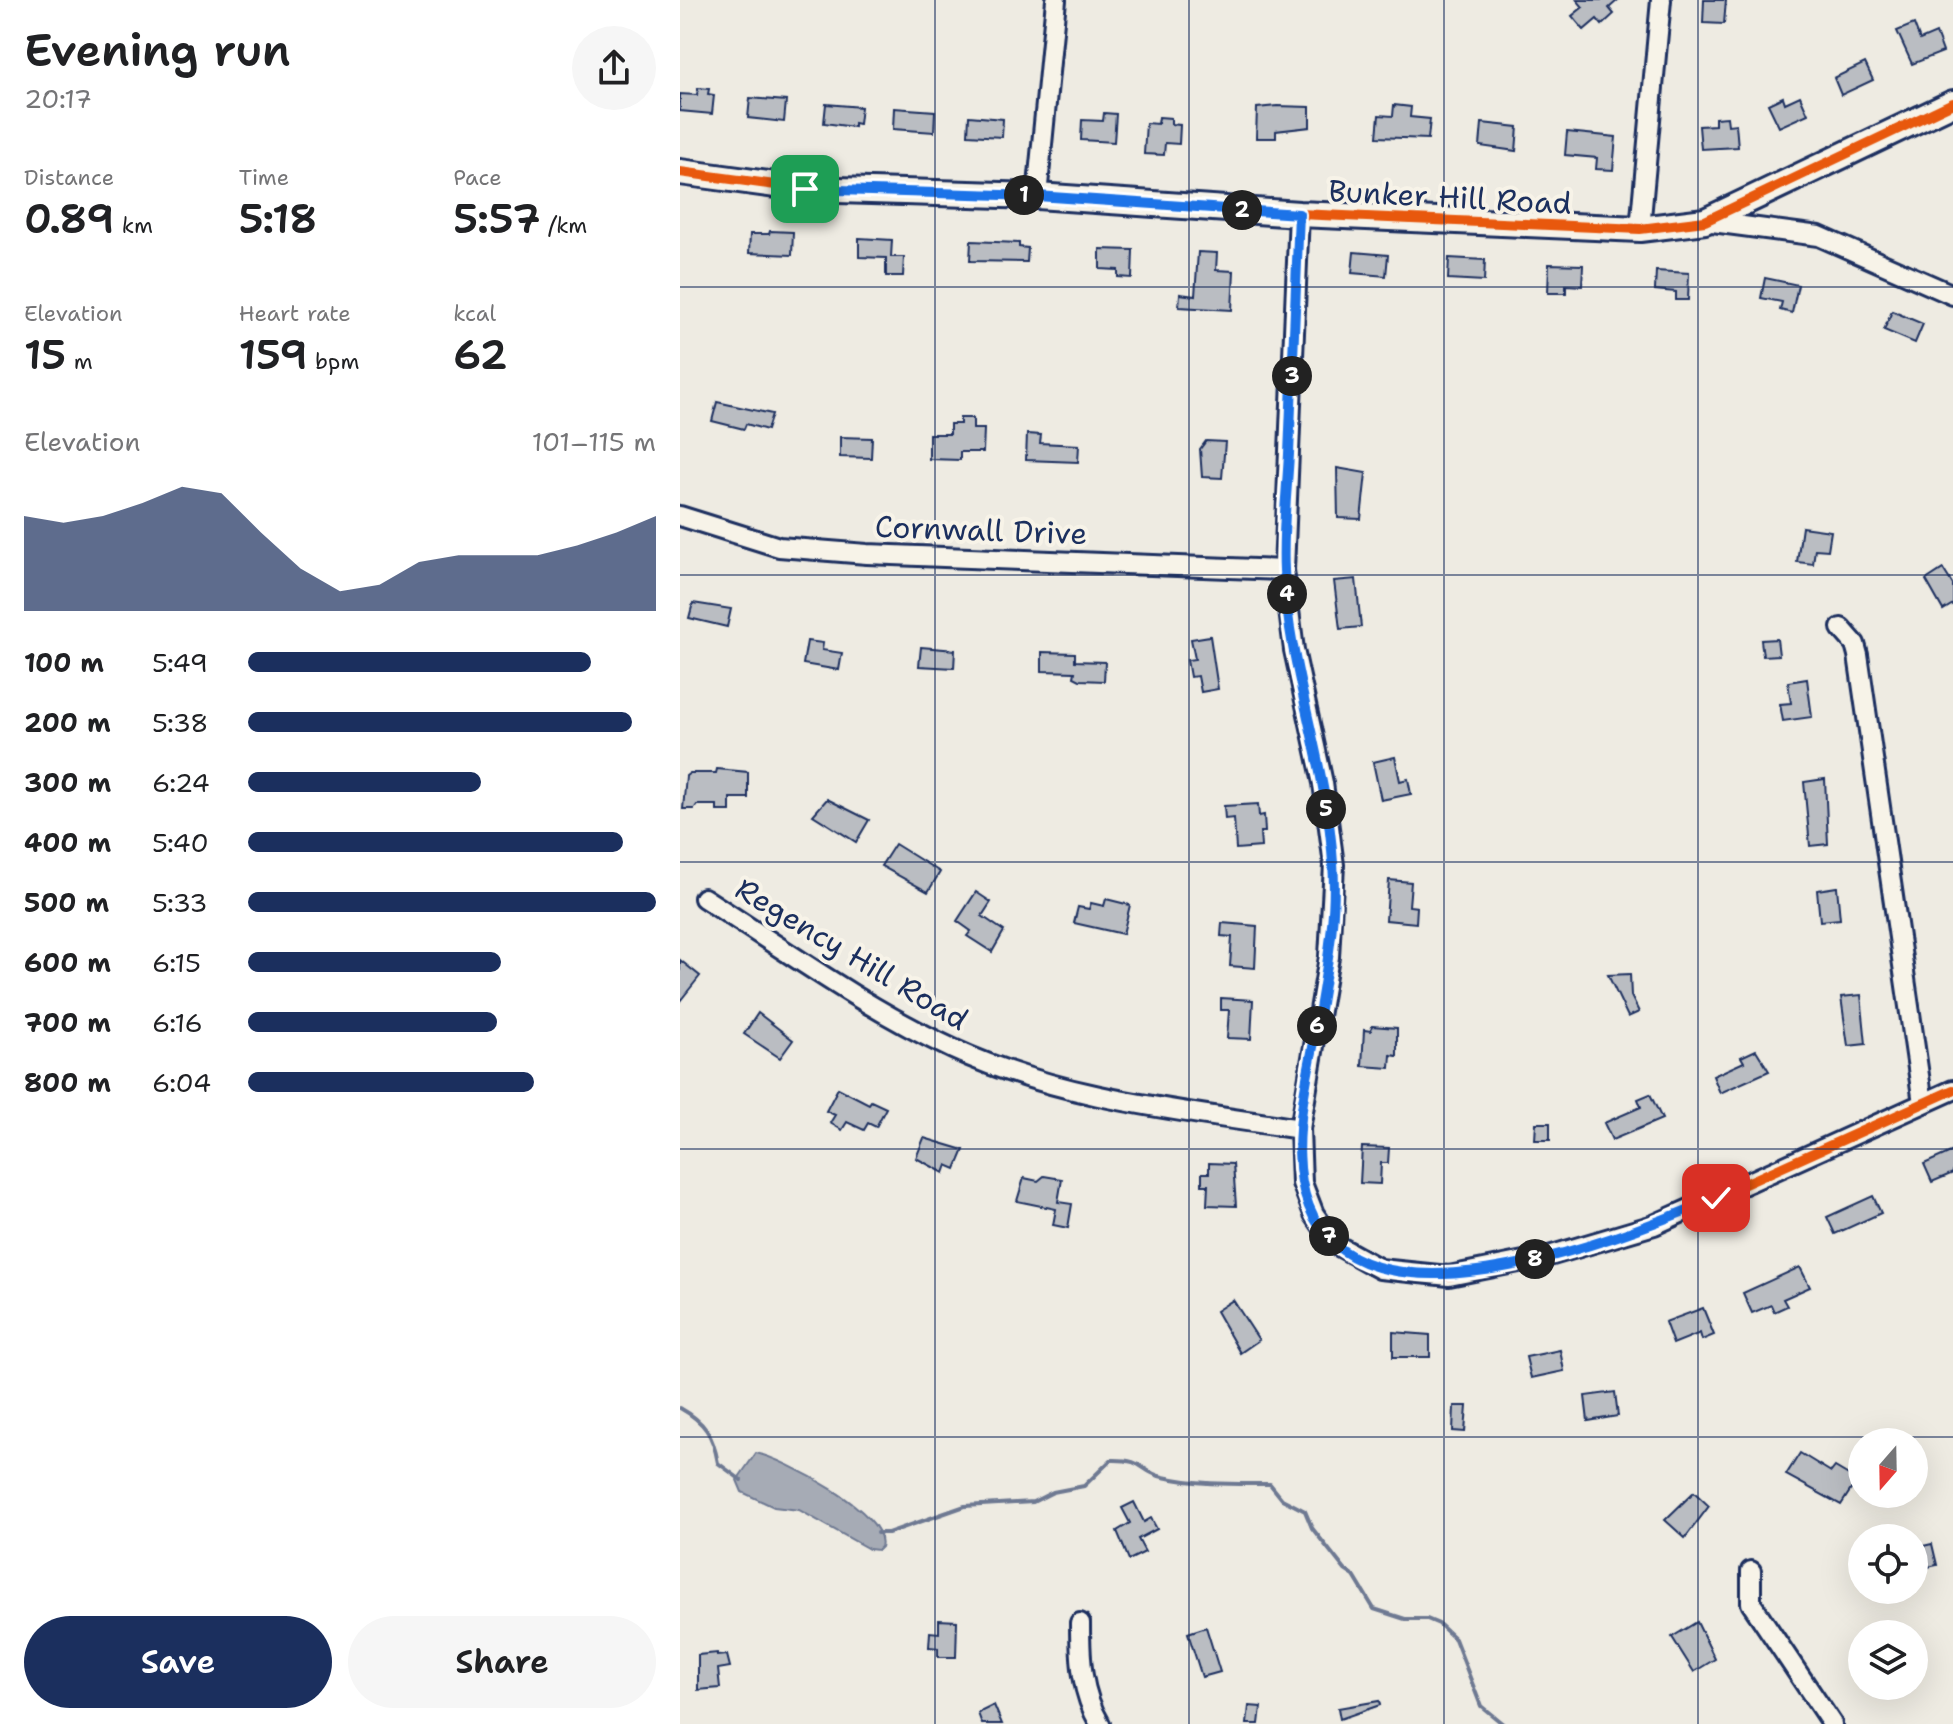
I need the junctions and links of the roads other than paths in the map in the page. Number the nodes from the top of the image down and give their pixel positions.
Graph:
1 (1056, 0) edge
2 (1661, 0) edge
3 (1953, 103) edge
4 (680, 172) edge
5 (1037, 196) junction
6 (1299, 214) junction
7 (1705, 221) junction
8 (1640, 229) junction
9 (1953, 295) edge
10 (680, 516) edge
11 (1284, 570) junction
12 (1841, 628) dead end
13 (704, 898) dead end
14 (1953, 1090) edge
15 (1923, 1103) junction
16 (1300, 1129) junction
17 (1751, 1571) dead end
18 (1080, 1623) dead end
19 (1100, 1724) edge
20 (1832, 1724) edge

1 - 5 street
2 - 8 street
3 - 7 street, Bunker Hill Road
4 - 5 street, Bunker Hill Road
5 - 6 street, Bunker Hill Road
6 - 8 street, Bunker Hill Road
6 - 11 street
7 - 8 street, Bunker Hill Road
7 - 9 street
10 - 11 street, Cornwall Drive
11 - 16 street
12 - 15 street
13 - 16 street, Regency Hill Road
14 - 15 street
15 - 16 street
17 - 20 street
18 - 19 street

